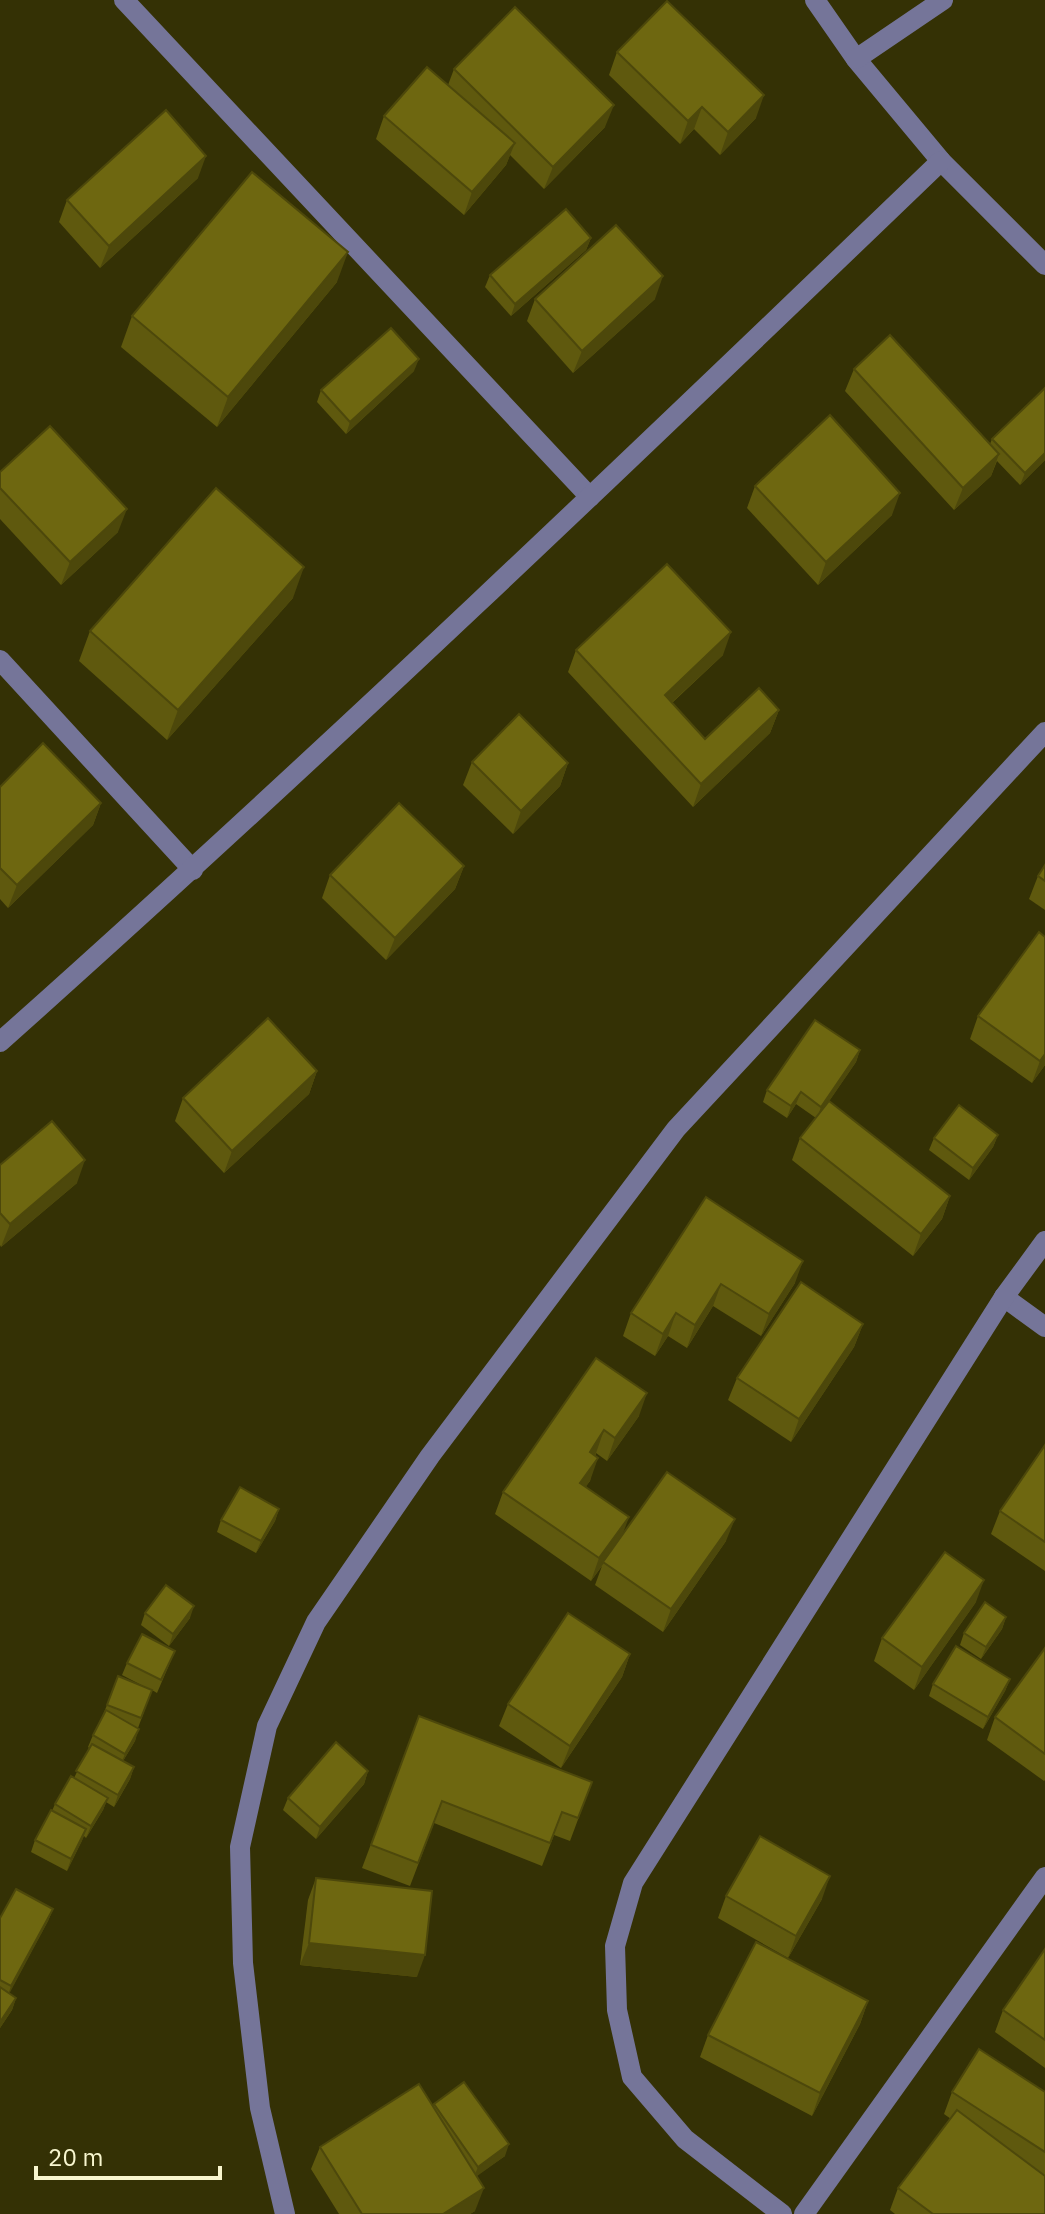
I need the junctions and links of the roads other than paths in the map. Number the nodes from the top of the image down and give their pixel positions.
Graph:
1 (124, 0) edge
2 (815, 0) edge
3 (943, 0) edge
4 (856, 59) junction
5 (941, 161) junction
6 (1045, 265) edge
7 (590, 497) junction
8 (0, 660) edge
9 (1045, 732) edge
10 (193, 870) junction
11 (0, 1042) edge
12 (1045, 1241) edge
13 (1004, 1297) junction
14 (1045, 1327) edge
15 (1045, 1877) edge
16 (285, 2214) edge
17 (782, 2214) edge
18 (804, 2214) edge

1 - 7 street
2 - 4 street
3 - 4 street
4 - 5 street
5 - 6 street
5 - 7 street
7 - 10 street
8 - 10 street
9 - 16 street
10 - 11 street
12 - 13 street
13 - 14 street
13 - 17 street
15 - 18 street

